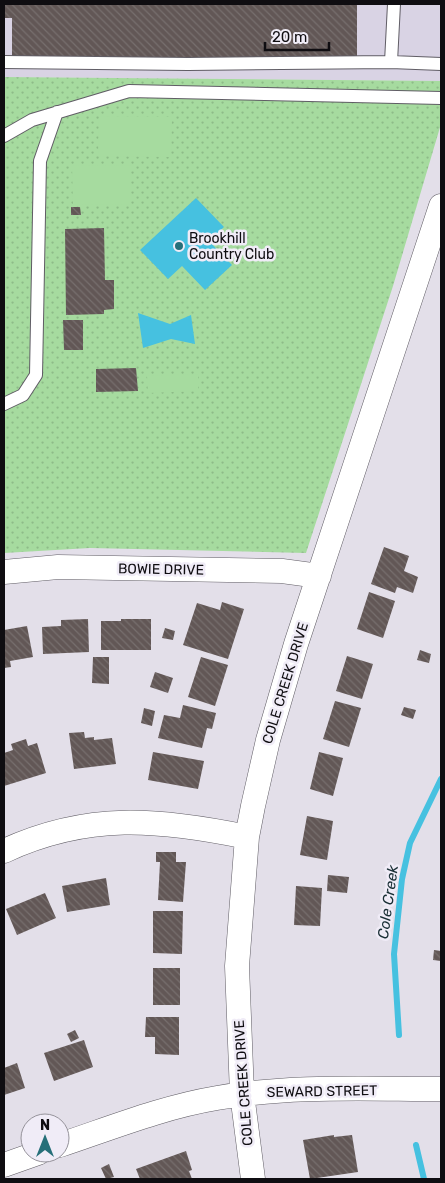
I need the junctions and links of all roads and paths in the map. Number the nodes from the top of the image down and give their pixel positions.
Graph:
1 (394, 4) edge
2 (4, 62) edge
3 (391, 62) junction
4 (441, 64) edge
5 (441, 98) edge
6 (57, 112) junction
7 (4, 136) edge
8 (441, 206) edge
9 (431, 274) edge
10 (4, 404) edge
11 (4, 572) edge
12 (319, 576) junction
13 (247, 838) junction
14 (4, 851) edge
15 (441, 1089) edge
16 (242, 1094) junction
17 (70, 1142) edge
18 (20, 1159) edge
19 (4, 1165) edge
20 (253, 1179) edge

1 - 3 lane
2 - 3 lane
3 - 4 lane
5 - 6 lane
6 - 7 lane
6 - 10 lane
8 - 9 street, COLE CREEK DRIVE
9 - 12 street, COLE CREEK DRIVE
11 - 12 street, BOWIE DRIVE
12 - 13 street, COLE CREEK DRIVE
13 - 14 street
13 - 16 street, COLE CREEK DRIVE
15 - 16 street, SEWARD STREET
16 - 17 street, SEWARD STREET
16 - 20 street, COLE CREEK DRIVE
18 - 19 street

